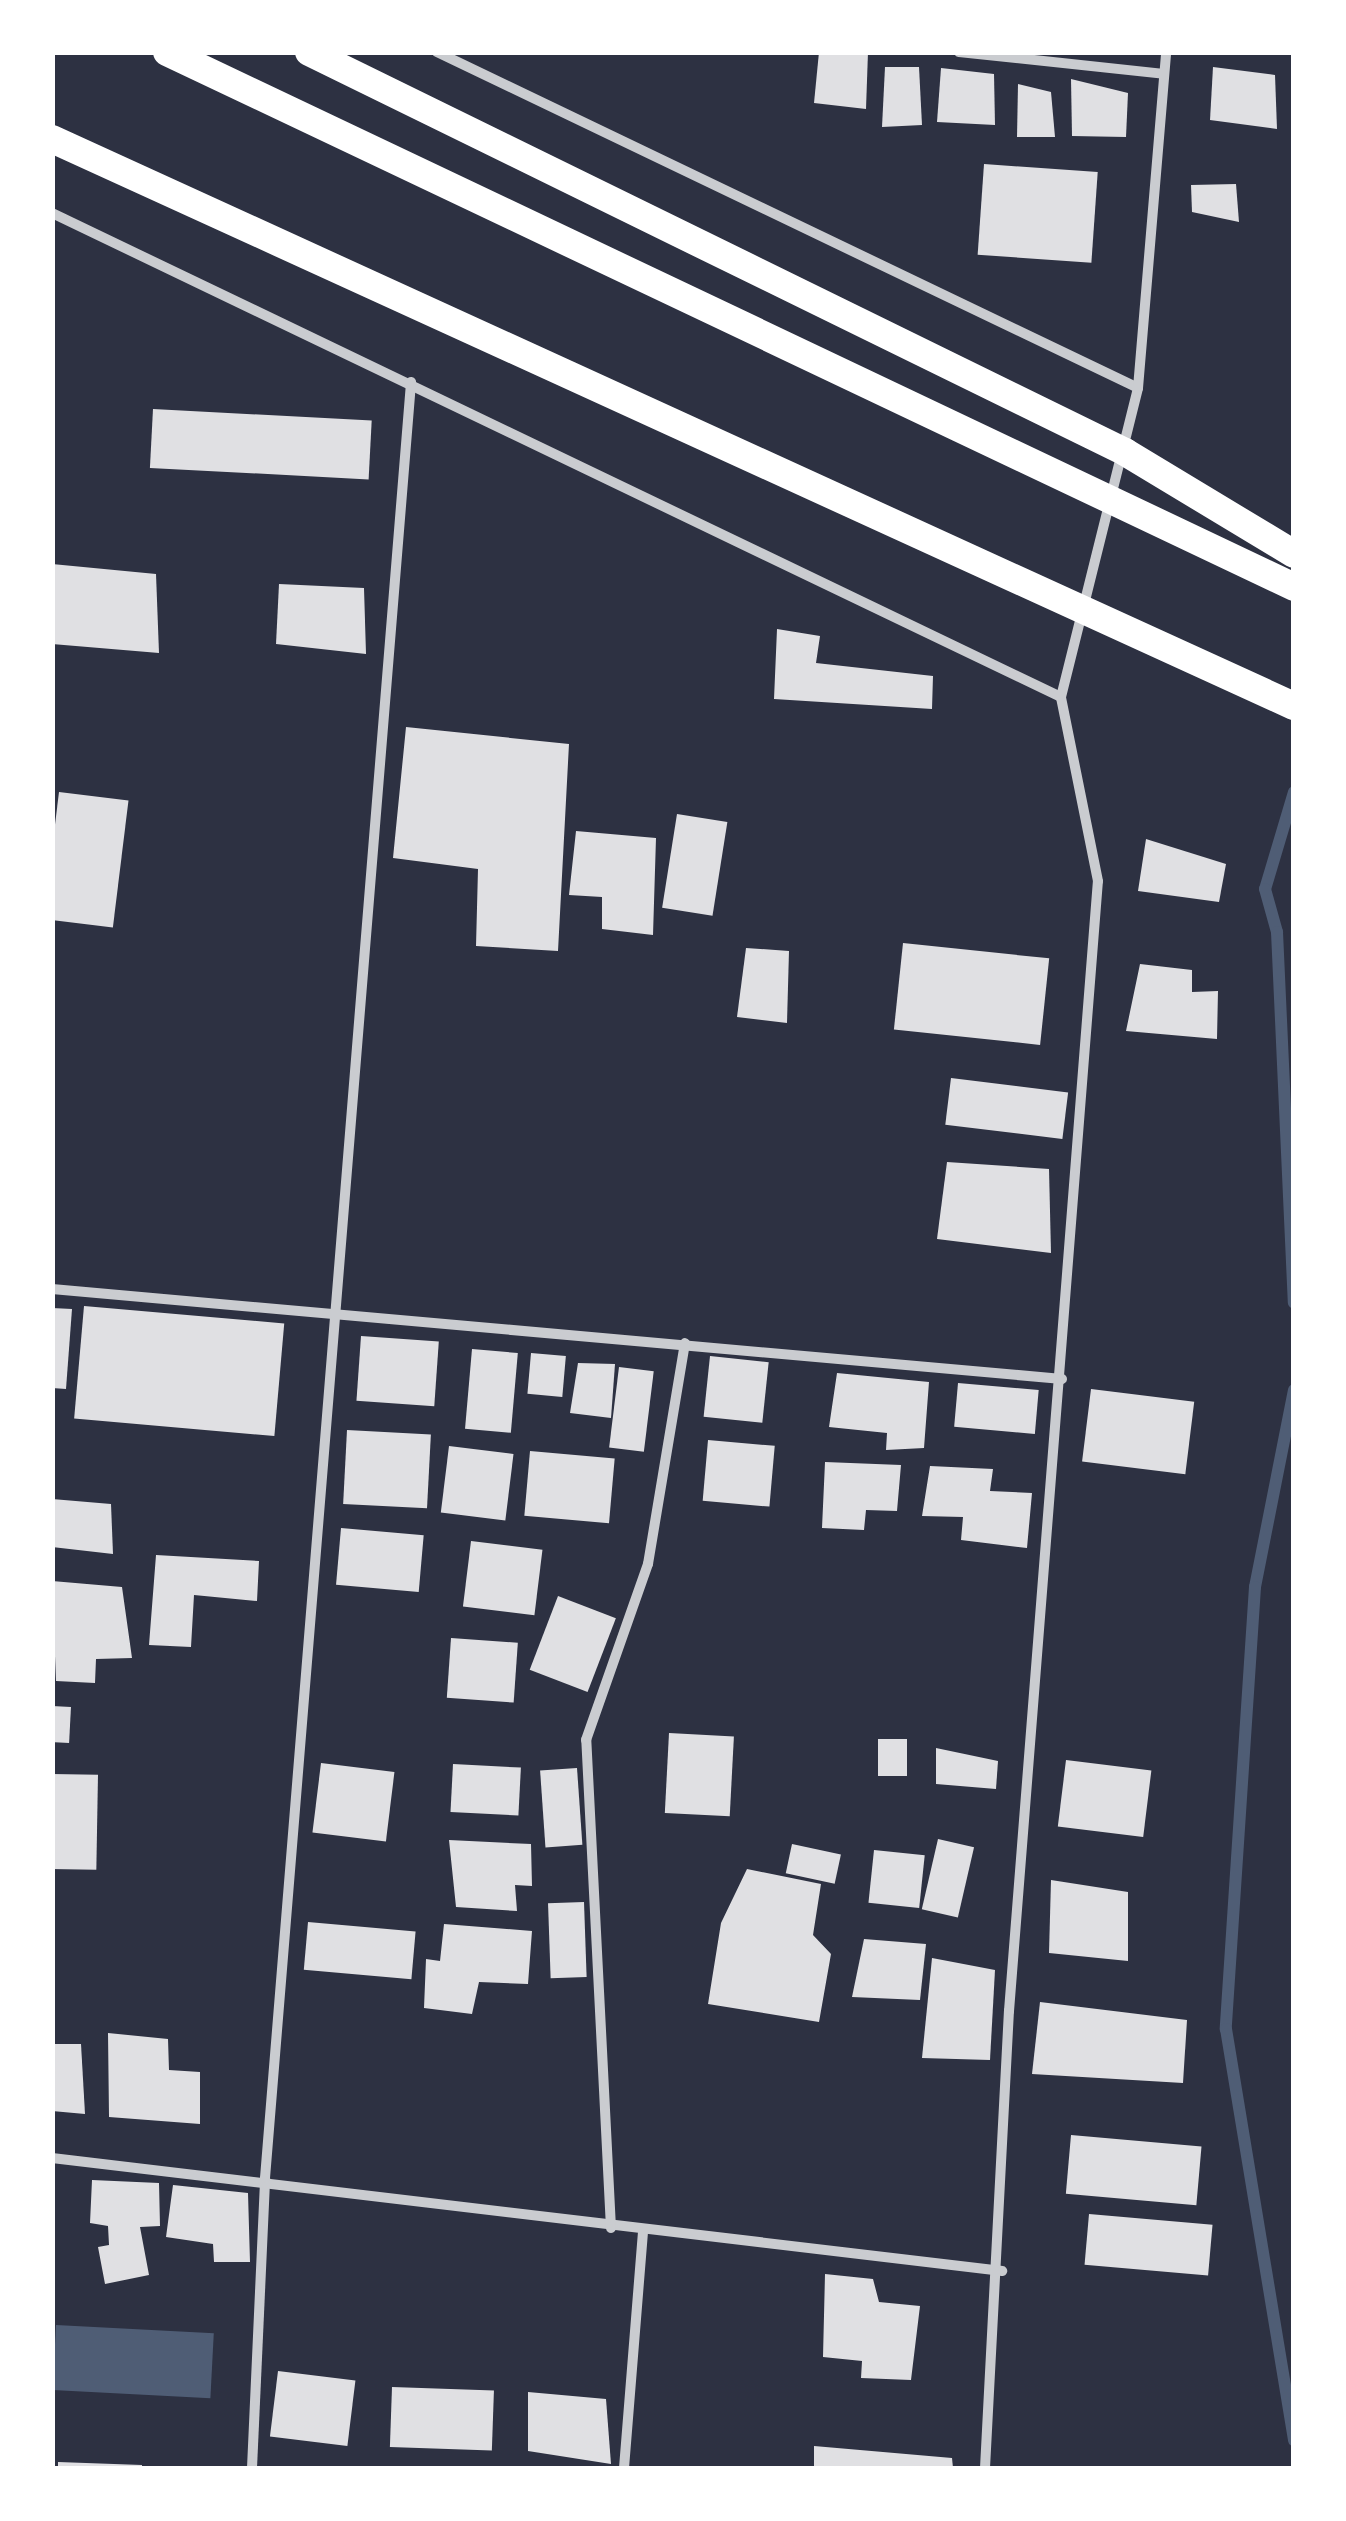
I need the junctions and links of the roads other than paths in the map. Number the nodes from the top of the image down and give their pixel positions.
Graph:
1 (168, 52) edge
2 (309, 52) edge
3 (437, 52) edge
4 (960, 52) edge
5 (1166, 52) edge
6 (1164, 74) junction
7 (52, 138) edge
8 (52, 213) edge
9 (412, 382) junction
10 (1138, 388) junction
11 (1294, 554) edge
12 (1294, 587) edge
13 (1061, 696) junction
14 (1294, 706) edge
15 (52, 1289) edge
16 (336, 1312) junction
17 (685, 1343) junction
18 (1062, 1379) junction
19 (52, 2158) edge
20 (265, 2178) junction
21 (611, 2228) junction
22 (643, 2233) junction
23 (1002, 2271) junction
24 (252, 2468) edge
25 (624, 2468) edge
26 (985, 2468) edge

1 - 12 highway
2 - 11 highway
3 - 10 street
4 - 6 street
5 - 6 street
6 - 10 street
7 - 14 highway
8 - 9 street
9 - 13 street
9 - 16 street
10 - 13 street
13 - 18 street
15 - 16 street
16 - 17 street
16 - 20 street
17 - 18 street
17 - 21 street
18 - 23 street
19 - 20 street
20 - 21 street
20 - 24 street
21 - 22 street
22 - 23 street
22 - 25 street
23 - 26 street

